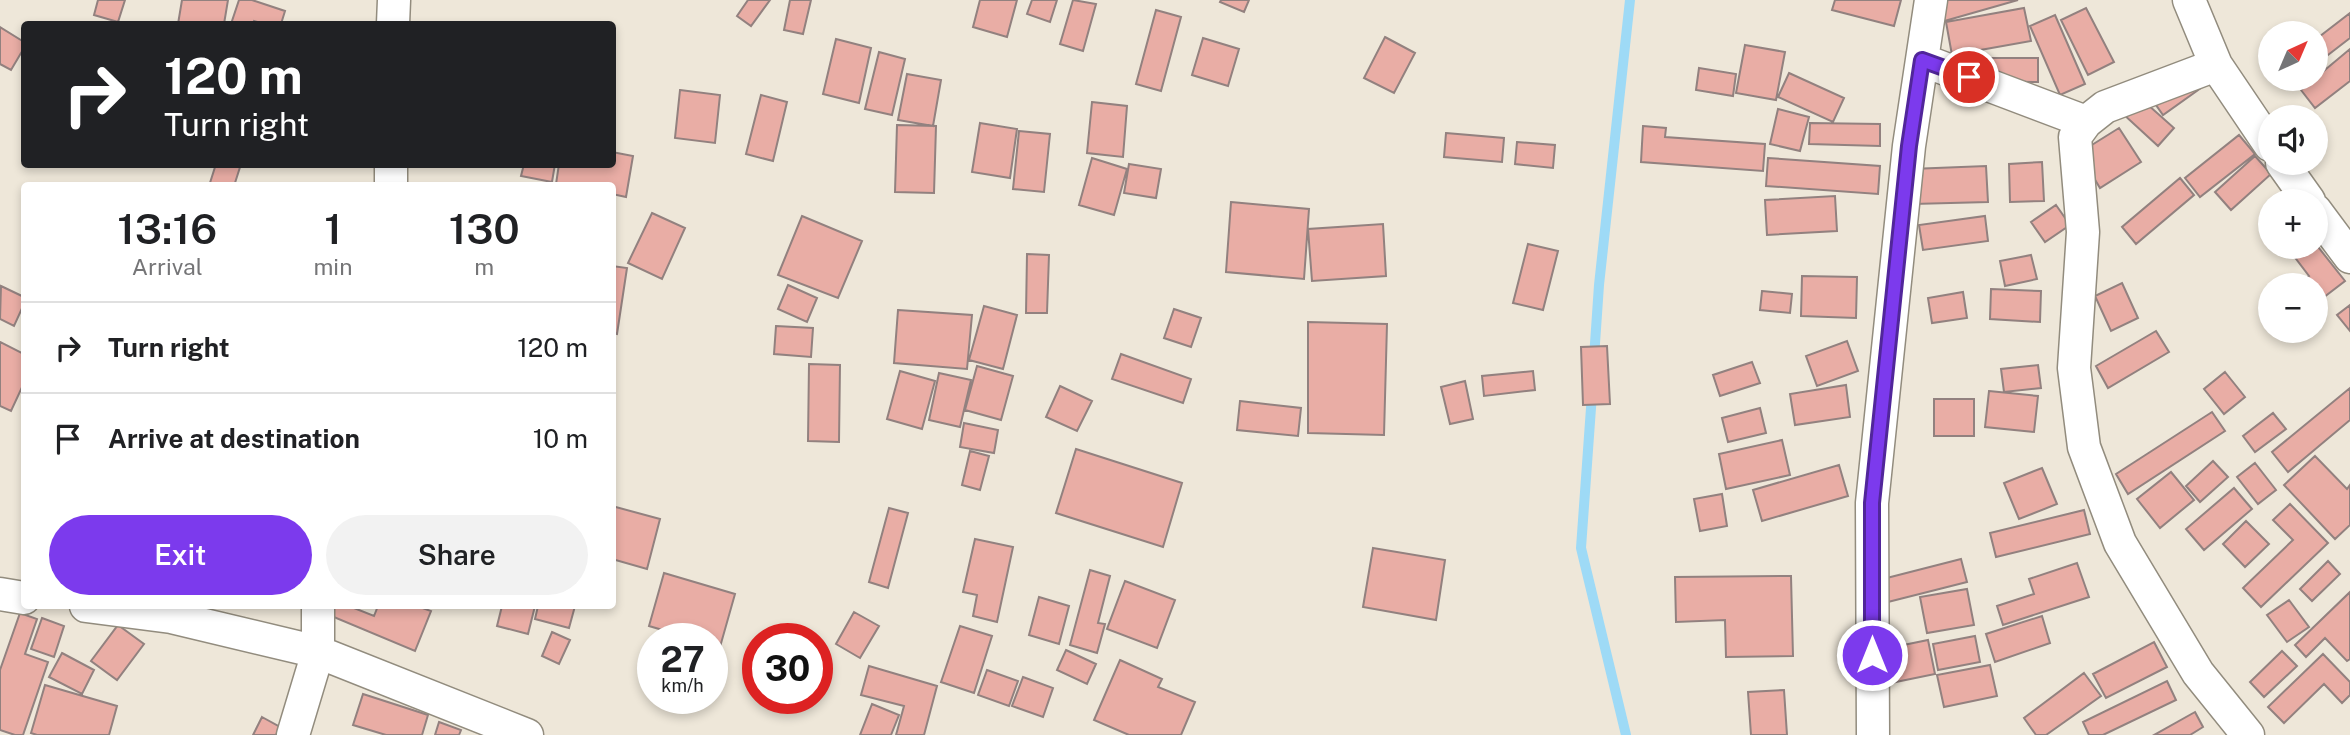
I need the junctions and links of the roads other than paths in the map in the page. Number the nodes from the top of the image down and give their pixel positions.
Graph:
1 (394, 0) edge
2 (1931, 0) edge
3 (2189, 0) edge
4 (393, 21) edge
5 (1922, 60) junction
6 (2216, 65) junction
7 (2086, 122) junction
8 (2258, 127) edge
9 (2328, 227) edge
10 (2350, 257) edge
11 (0, 594) edge
12 (21, 597) edge
13 (109, 609) edge
14 (318, 609) edge
15 (318, 652) junction
16 (293, 735) edge
17 (527, 735) edge
18 (1872, 735) edge
19 (2248, 735) edge

1 - 4 street
2 - 5 street
3 - 6 street
5 - 7 street
5 - 18 street
6 - 7 street
6 - 8 street
7 - 19 street
9 - 10 street
11 - 12 street
13 - 15 street
14 - 15 street
15 - 16 street
15 - 17 street

